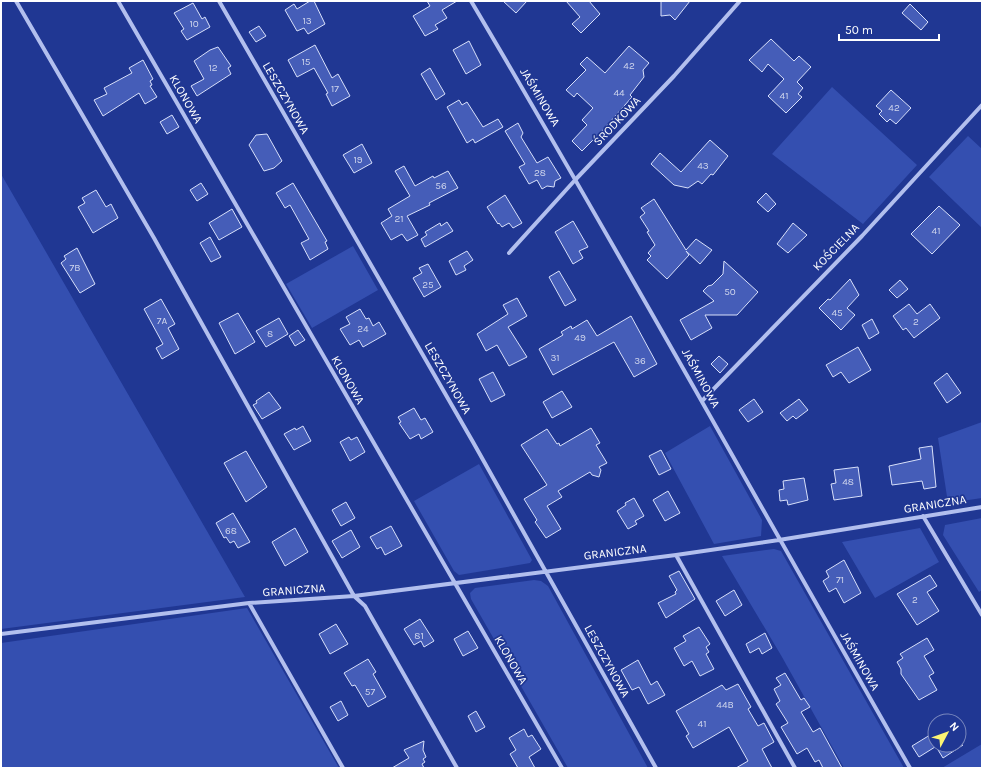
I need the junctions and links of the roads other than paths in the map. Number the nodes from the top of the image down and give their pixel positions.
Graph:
1 (16, 1) edge
2 (118, 1) edge
3 (219, 1) edge
4 (471, 1) edge
5 (740, 1) edge
6 (982, 105) edge
7 (576, 179) junction
8 (509, 253) dead end
9 (702, 400) junction
10 (982, 507) edge
11 (923, 516) junction
12 (780, 540) junction
13 (676, 555) junction
14 (546, 570) junction
15 (455, 583) junction
16 (354, 596) junction
17 (249, 603) junction
18 (982, 615) edge
19 (1, 634) edge
20 (343, 768) edge
21 (457, 768) edge
22 (562, 768) edge
23 (656, 768) edge
24 (795, 768) edge
25 (910, 768) edge

1 - 16 street
2 - 15 street, KLONOWA
3 - 14 street, LESZCZYNOWA
4 - 7 street, JAŚMINOWA
5 - 7 street, ŚRODKOWA
6 - 9 street, KOŚCIELNA
7 - 8 street, ŚRODKOWA
7 - 9 street, JAŚMINOWA
9 - 12 street, JAŚMINOWA
10 - 11 street, GRANICZNA
11 - 12 street, GRANICZNA
11 - 18 street
12 - 13 street, GRANICZNA
12 - 25 street, JAŚMINOWA
13 - 14 street, GRANICZNA
13 - 24 street
14 - 15 street, GRANICZNA
14 - 23 street, LESZCZYNOWA
15 - 16 street, GRANICZNA
15 - 22 street, KLONOWA
16 - 17 street, GRANICZNA
16 - 21 street
17 - 19 street, GRANICZNA
17 - 20 street, GRANICZNA

